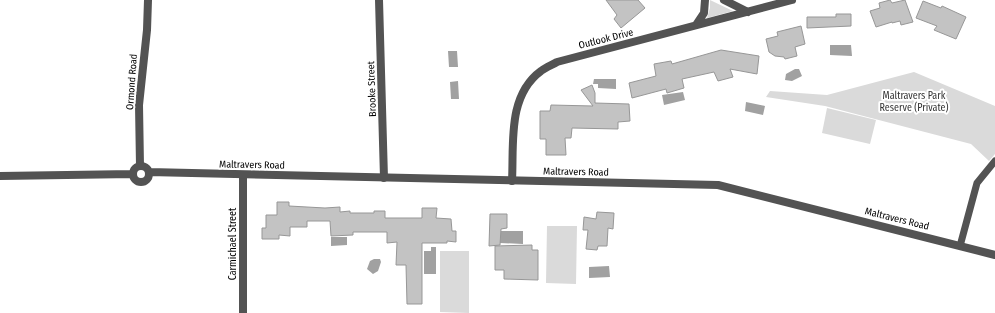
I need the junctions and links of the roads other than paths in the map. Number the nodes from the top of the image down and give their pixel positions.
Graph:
1 (148, 0) edge
2 (379, 0) edge
3 (705, 0) edge
4 (724, 0) edge
5 (792, 0) edge
6 (748, 12) junction
7 (696, 25) junction
8 (995, 161) edge
9 (140, 166) junction
10 (149, 172) junction
11 (133, 174) junction
12 (243, 175) junction
13 (0, 176) edge
14 (384, 178) junction
15 (512, 181) junction
16 (960, 246) junction
17 (994, 255) edge
18 (243, 313) edge

1 - 9 street, Ormond Road
2 - 14 street, Brooke Street
3 - 7 street
4 - 6 street
5 - 6 street, Outlook Drive
6 - 7 street, Outlook Drive
7 - 15 street, Outlook Drive
8 - 16 lane
9 - 10 street
9 - 11 street
10 - 11 street
10 - 12 street, Maltravers Road
11 - 13 street
12 - 14 street, Maltravers Road
12 - 18 street, Carmichael Street
14 - 15 street, Maltravers Road
15 - 16 street, Maltravers Road
16 - 17 street, Maltravers Road

